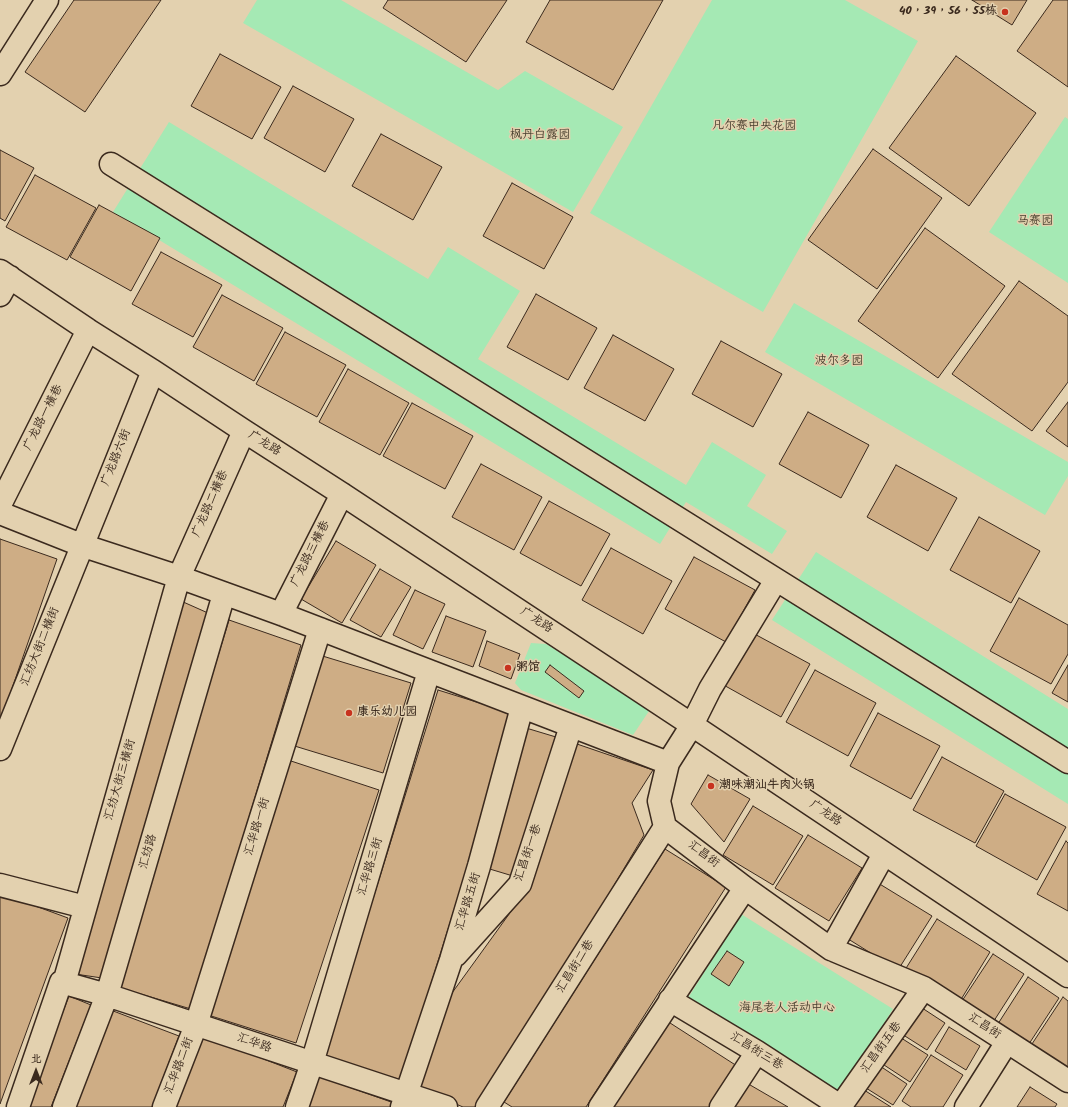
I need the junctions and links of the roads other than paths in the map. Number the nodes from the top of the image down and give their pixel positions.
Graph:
1 (47, 0) edge
2 (0, 74) edge
3 (111, 164) dead end
4 (3, 281) edge
5 (88, 330) junction
6 (152, 371) junction
7 (244, 431) junction
8 (342, 494) junction
9 (0, 505) edge
10 (0, 513) edge
11 (81, 545) junction
12 (179, 577) junction
13 (776, 580) junction
14 (224, 594) junction
15 (280, 614) junction
16 (320, 629) junction
17 (430, 672) junction
18 (522, 707) junction
19 (692, 724) junction
20 (571, 726) junction
21 (0, 749) edge
22 (1068, 762) edge
23 (668, 763) junction
24 (665, 827) junction
25 (884, 854) junction
26 (0, 885) edge
27 (746, 888) junction
28 (85, 907) junction
29 (831, 949) junction
30 (451, 960) junction
31 (1068, 976) edge
32 (62, 983) junction
33 (924, 988) junction
34 (107, 995) junction
35 (670, 1000) junction
36 (196, 1025) junction
37 (1007, 1042) junction
38 (757, 1052) junction
39 (312, 1063) junction
40 (1068, 1081) edge
41 (404, 1100) edge
42 (18, 1107) edge
43 (64, 1107) edge
44 (164, 1107) edge
45 (297, 1107) edge
46 (446, 1107) edge
47 (487, 1107) edge
48 (600, 1107) edge
49 (721, 1107) edge
50 (840, 1107) edge
51 (966, 1107) edge

1 - 2 street
3 - 13 street
4 - 5 street, 广龙路
5 - 6 street, 广龙路
5 - 9 street, 广龙路一横巷
6 - 7 street, 广龙路
6 - 11 street, 广龙路六街
7 - 8 street, 广龙路
7 - 12 street, 广龙路二横巷
8 - 15 street, 广龙路三横巷
8 - 19 street, 广龙路
10 - 11 street
11 - 12 street
11 - 21 street, 汇纺大街二横街
12 - 14 street
12 - 28 street, 汇纺大街三横街
13 - 19 street
13 - 22 street
14 - 15 street
14 - 34 street, 汇纺路
15 - 16 street
16 - 17 street
16 - 36 street, 汇华路一街
17 - 18 street
17 - 39 street, 汇华路三街
18 - 20 street
18 - 30 street, 汇华路五街
19 - 23 street
19 - 25 street, 广龙路
20 - 23 street
20 - 30 street, 汇昌街一巷
23 - 24 street
24 - 27 street, 汇昌街
24 - 47 street, 汇昌街二巷
25 - 29 street
25 - 31 street, 广龙路
26 - 28 street
27 - 29 street, 汇昌街
27 - 35 street
28 - 32 street, 汇纺大街三横街
29 - 33 street, 汇昌街
30 - 41 street, 汇华路五街
32 - 34 street, 汇华路
32 - 42 street, 汇纺大街三横街
33 - 37 street, 汇昌街
33 - 50 street, 汇昌街五巷
34 - 36 street, 汇华路
34 - 43 street, 汇纺路
35 - 38 street, 汇昌街三巷
35 - 48 street
36 - 39 street, 汇华路
36 - 44 street, 汇华路二街
37 - 40 street, 汇昌街
37 - 51 street
38 - 49 street
38 - 50 street, 汇昌街三巷
39 - 41 street, 汇华路
39 - 45 street, 汇华路三街
41 - 46 street, 汇华路

